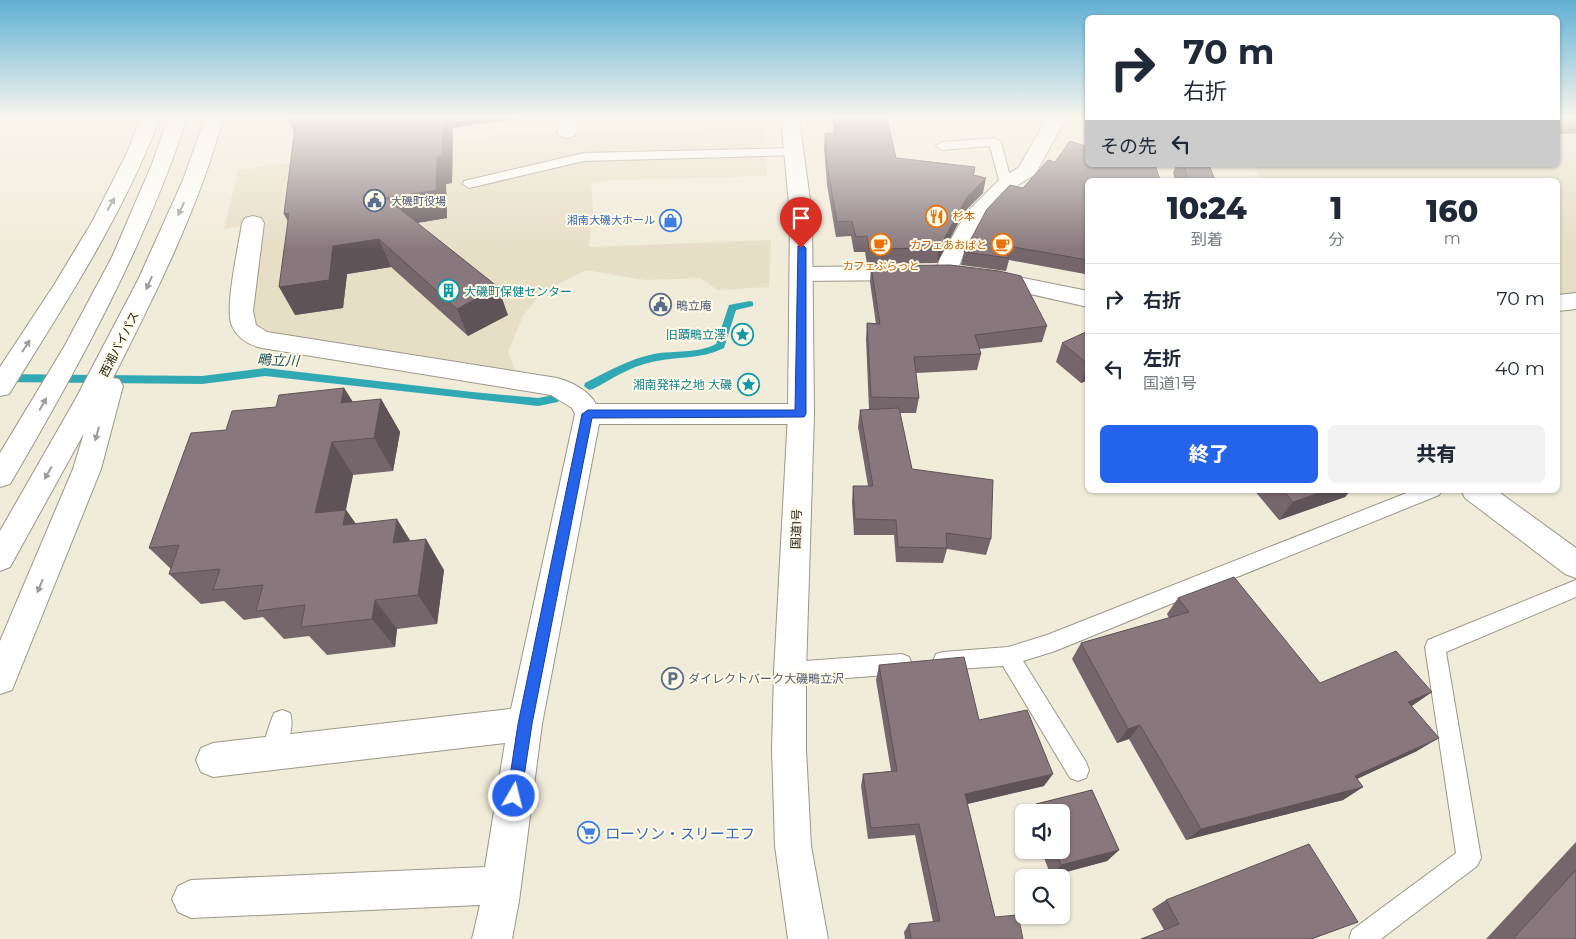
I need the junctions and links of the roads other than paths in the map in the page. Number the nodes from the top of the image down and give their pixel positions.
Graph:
1 (132, 162) edge
2 (162, 162) edge
3 (201, 162) edge
4 (563, 162) edge
5 (795, 162) edge
6 (1000, 162) edge
7 (1033, 162) edge
8 (469, 184) dead end
9 (1006, 184) junction
10 (253, 223) dead end
11 (947, 272) junction
12 (801, 274) junction
13 (1085, 298) edge
14 (1576, 300) edge
15 (1560, 303) edge
16 (123, 336) junction
17 (0, 387) edge
18 (588, 414) junction
19 (801, 414) junction
20 (0, 476) edge
21 (1426, 493) edge
22 (1479, 493) edge
23 (0, 558) edge
24 (1576, 565) edge
25 (1576, 588) edge
26 (1008, 656) junction
27 (790, 672) junction
28 (0, 679) edge
29 (282, 720) dead end
30 (525, 724) junction
31 (274, 754) junction
32 (213, 760) dead end
33 (1078, 770) dead end
34 (501, 885) junction
35 (191, 898) dead end
36 (492, 939) edge
37 (808, 939) edge
38 (1361, 939) edge

17 -> 1 main road
20 -> 2 main road
3 -> 16 main road, 西湘バイパス
4 - 8 lane
5 - 12 main road, 国道1号
6 - 9 lane
7 - 9 main road
9 - 11 main road
10 - 18 main road
11 - 12 main road
11 - 13 main road
12 - 19 main road, 国道1号
14 - 15 main road
16 -> 23 main road, 西湘バイパス
16 -> 28 main road
18 - 19 main road
18 - 30 main road
19 - 27 main road, 国道1号
21 - 26 lane
22 - 24 main road
25 - 38 lane
26 - 27 lane
26 - 33 lane
27 - 37 main road, 国道1号
29 - 31 lane
30 - 31 main road
30 - 34 main road
31 - 32 main road
34 - 35 main road
34 - 36 main road

